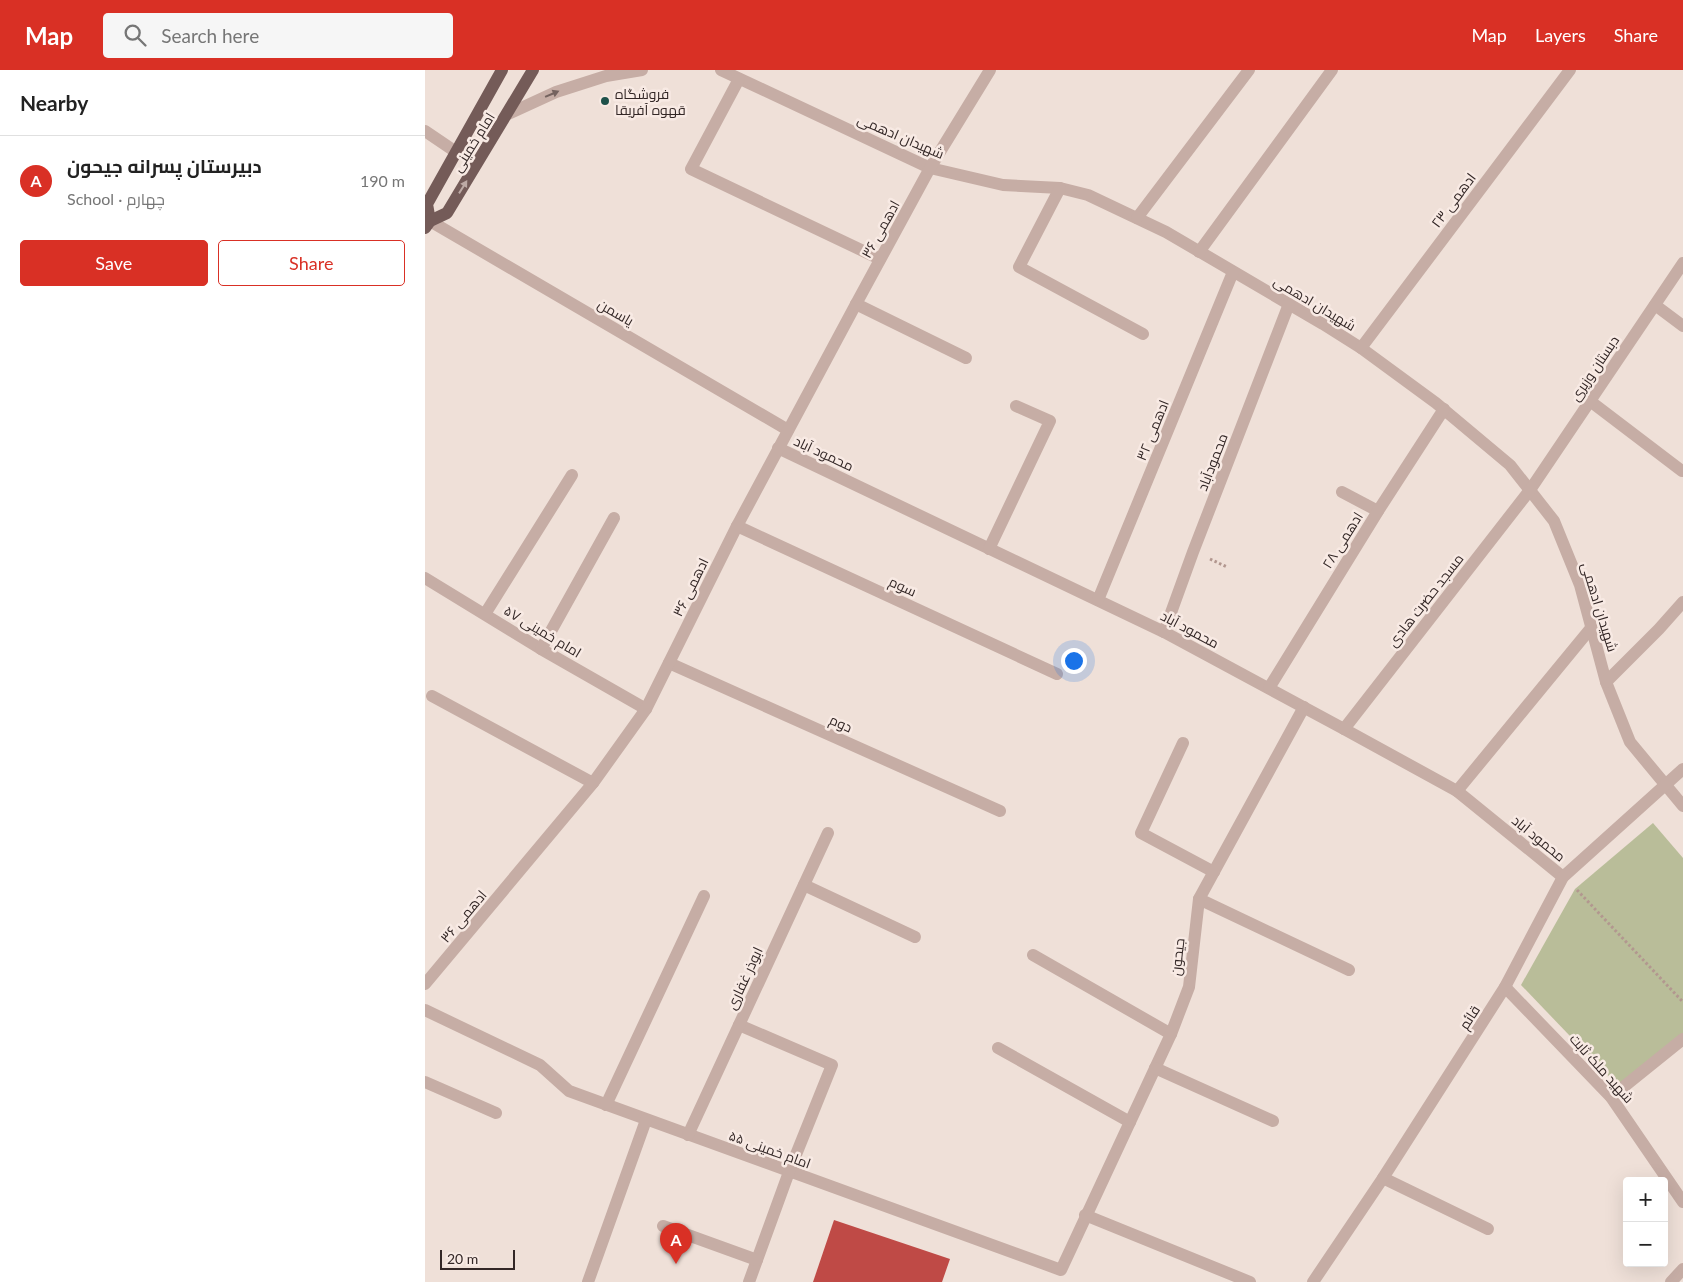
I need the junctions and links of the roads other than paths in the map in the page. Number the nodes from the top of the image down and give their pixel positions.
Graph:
1 (502, 70) edge
2 (533, 70) edge
3 (642, 70) edge
4 (721, 70) edge
5 (990, 70) edge
6 (1249, 70) edge
7 (1332, 70) edge
8 (1570, 70) edge
9 (739, 79) junction
10 (508, 114) junction
11 (425, 131) edge
12 (456, 152) junction
13 (930, 168) junction
14 (1060, 188) junction
15 (1137, 218) junction
16 (427, 224) edge
17 (1199, 252) junction
18 (880, 259) junction
19 (1683, 263) edge
20 (1233, 272) junction
21 (855, 304) junction
22 (1289, 304) junction
23 (1655, 305) junction
24 (1683, 326) edge
25 (1143, 334) dead end
26 (1361, 348) junction
27 (967, 358) dead end
28 (1590, 401) junction
29 (1016, 406) dead end
30 (1444, 409) junction
31 (788, 430) junction
32 (778, 448) junction
33 (1682, 472) edge
34 (572, 475) dead end
35 (1530, 490) junction
36 (1342, 492) dead end
37 (1378, 512) junction
38 (614, 518) dead end
39 (737, 526) junction
40 (989, 549) junction
41 (425, 578) edge
42 (1098, 600) junction
43 (1683, 602) edge
44 (485, 614) junction
45 (1591, 628) junction
46 (1165, 632) junction
47 (541, 649) junction
48 (669, 663) junction
49 (1057, 674) dead end
50 (1606, 682) junction
51 (1269, 688) junction
52 (432, 696) dead end
53 (1304, 707) junction
54 (646, 709) junction
55 (1344, 729) junction
56 (1183, 743) dead end
57 (1683, 769) edge
58 (593, 783) junction
59 (1666, 786) junction
60 (1457, 791) junction
61 (1683, 806) edge
62 (1000, 811) dead end
63 (828, 833) dead end
64 (1213, 872) junction
65 (1563, 877) junction
66 (804, 885) junction
67 (705, 896) dead end
68 (1199, 899) junction
69 (915, 937) dead end
70 (1033, 955) dead end
71 (1349, 970) dead end
72 (425, 984) edge
73 (1505, 987) junction
74 (425, 1010) edge
75 (739, 1025) junction
76 (1171, 1034) junction
77 (1683, 1039) edge
78 (998, 1048) dead end
79 (1155, 1068) junction
80 (425, 1082) edge
81 (1611, 1097) junction
82 (606, 1105) junction
83 (497, 1113) dead end
84 (647, 1120) junction
85 (1273, 1121) dead end
86 (1130, 1122) junction
87 (688, 1135) junction
88 (789, 1172) junction
89 (1383, 1178) junction
90 (1683, 1202) edge
91 (1085, 1215) junction
92 (663, 1226) dead end
93 (1488, 1229) dead end
94 (757, 1260) junction
95 (1683, 1269) edge
96 (588, 1282) edge
97 (749, 1282) edge
98 (1250, 1282) edge
99 (1313, 1282) edge
100 (1671, 1282) edge

1 - 12 main road, امام خمینی
2 - 10 main road, امام خمینی
10 -> 3 street
4 - 9 street, شهیدان ادهمی
5 - 13 street, ادهمی ۳۶
6 - 15 street
7 - 17 street
8 - 26 street, ادهمی ۲۳
9 - 13 street, شهیدان ادهمی
9 - 18 street
16 -> 10 main road, امام خمینی
11 - 12 street
12 - 16 main road, امام خمینی
13 - 14 street, شهیدان ادهمی
13 - 18 street, ادهمی ۳۶
14 - 15 street, شهیدان ادهمی
14 - 25 street
15 - 17 street, شهیدان ادهمی
16 - 31 street, یاسمن
17 - 20 street, شهیدان ادهمی
18 - 21 street, ادهمی ۳۶
19 - 23 street, دبستان وزیری
20 - 22 street, شهیدان ادهمی
20 - 42 street, ادهمی ۳۲
21 - 27 street
21 - 31 street, ادهمی ۳۶
22 - 26 street, شهیدان ادهمی
22 - 46 street, محمودآباد
23 - 24 street
23 - 28 street, دبستان وزیری
26 - 30 street, شهیدان ادهمی
28 - 33 street
28 - 35 street, دبستان وزیری
29 - 40 street
30 - 35 street, شهیدان ادهمی
30 - 37 street, ادهمی ۲۸
31 - 32 street, ادهمی ۳۶
32 - 39 street, ادهمی ۳۶
32 - 40 street, محمود آباد
34 - 44 street
35 - 45 street, شهیدان ادهمی
35 - 55 street, مسجد حضرت هادی
36 - 37 street
37 - 51 street, ادهمی ۲۸
38 - 47 street
39 - 48 street, ادهمی ۳۶
39 - 49 street, سوم
40 - 42 street, محمود آباد
41 - 44 street, امام خمینی ۵۷
42 - 46 street, محمود آباد
43 - 50 street
44 - 47 street, امام خمینی ۵۷
45 - 50 street, شهیدان ادهمی
45 - 60 street
46 - 51 street, محمود آباد
47 - 54 street, امام خمینی ۵۷
48 - 54 street, ادهمی ۳۶
48 - 62 street, دوم
50 - 59 street, شهیدان ادهمی
51 - 53 street, محمود آباد
52 - 58 street
53 - 55 street, محمود آباد
53 - 64 street, جیحون
54 - 58 street, ادهمی ۳۶
55 - 60 street, محمود آباد
56 - 64 street
57 - 59 street, قائم
58 - 72 street, ادهمی ۳۶
59 - 61 street, شهیدان ادهمی
59 - 65 street, قائم
60 - 65 street, محمود آباد
63 - 66 street, ابوذر غفاری
64 - 68 street, جیحون
65 - 73 street, قائم
66 - 69 street
66 - 75 street, ابوذر غفاری
67 - 82 street
68 - 71 street
68 - 76 street, جیحون
70 - 76 street
73 - 81 street, شهید ملک ثابت
73 - 89 street, قائم
74 - 82 street, امام خمینی ۵۵
75 - 87 street, ابوذر غفاری
75 - 88 street
76 - 79 street, جیحون
77 - 81 street
78 - 86 street
79 - 85 street
79 - 86 street, جیحون
80 - 83 street
81 - 90 street, شهید ملک ثابت
82 - 84 street, امام خمینی ۵۵
84 - 87 street, امام خمینی ۵۵
84 - 96 street
86 - 91 street, جیحون
87 - 88 street, امام خمینی ۵۵
88 - 91 street, امام خمینی ۵۵
88 - 94 street
89 - 93 street
89 - 99 street, قائم
91 - 98 street
92 - 94 street
94 - 97 street
95 - 100 street

